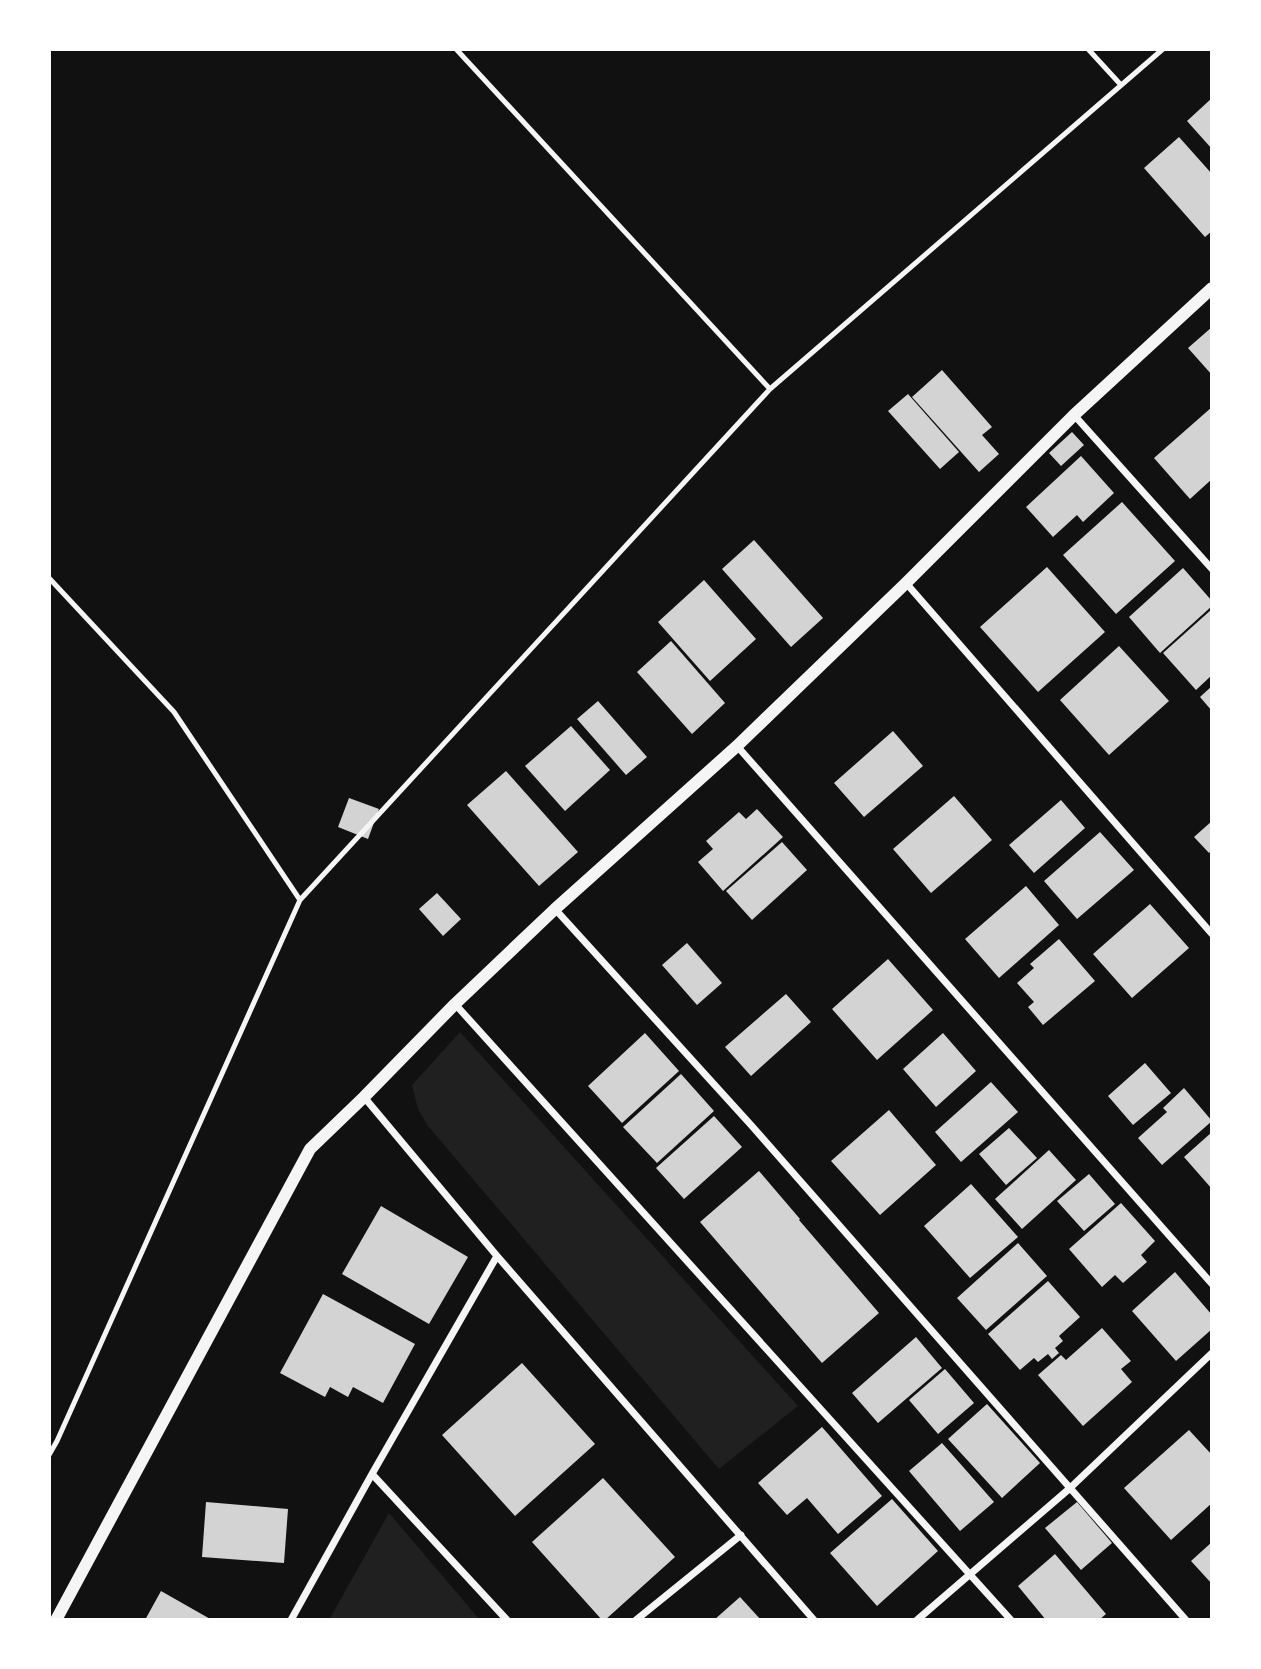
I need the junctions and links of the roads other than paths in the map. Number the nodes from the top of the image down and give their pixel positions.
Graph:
1 (456, 49) edge
2 (1088, 49) edge
3 (1163, 49) edge
4 (1122, 85) junction
5 (1212, 288) edge
6 (770, 389) junction
7 (1074, 415) junction
8 (1212, 569) edge
9 (49, 578) edge
10 (906, 583) junction
11 (737, 746) junction
12 (300, 900) junction
13 (555, 909) junction
14 (1212, 934) edge
15 (455, 1004) junction
16 (364, 1097) junction
17 (497, 1256) junction
18 (1212, 1284) edge
19 (1212, 1353) edge
20 (57, 1441) junction
21 (49, 1443) edge
22 (49, 1455) edge
23 (372, 1474) junction
24 (1069, 1489) junction
25 (741, 1535) junction
26 (969, 1574) junction
27 (56, 1620) edge
28 (291, 1620) edge
29 (507, 1620) edge
30 (636, 1620) edge
31 (814, 1620) edge
32 (917, 1620) edge
33 (1011, 1620) edge
34 (1186, 1620) edge

1 - 6 lane
2 - 4 lane
3 - 4 lane
4 - 6 lane
5 - 7 street
6 - 12 lane
7 - 8 street
7 - 10 street
9 - 12 lane
10 - 11 street
10 - 14 street
11 - 13 street
11 - 18 street
12 - 20 lane
13 - 15 street
13 - 24 street
15 - 16 street
15 - 26 street
16 - 17 street
16 - 27 street
17 - 23 street
17 - 25 street
19 - 24 street
20 - 21 lane
20 - 22 lane
23 - 28 street
23 - 29 street
24 - 26 street
24 - 34 street
25 - 30 street
25 - 31 street
26 - 32 street
26 - 33 street

